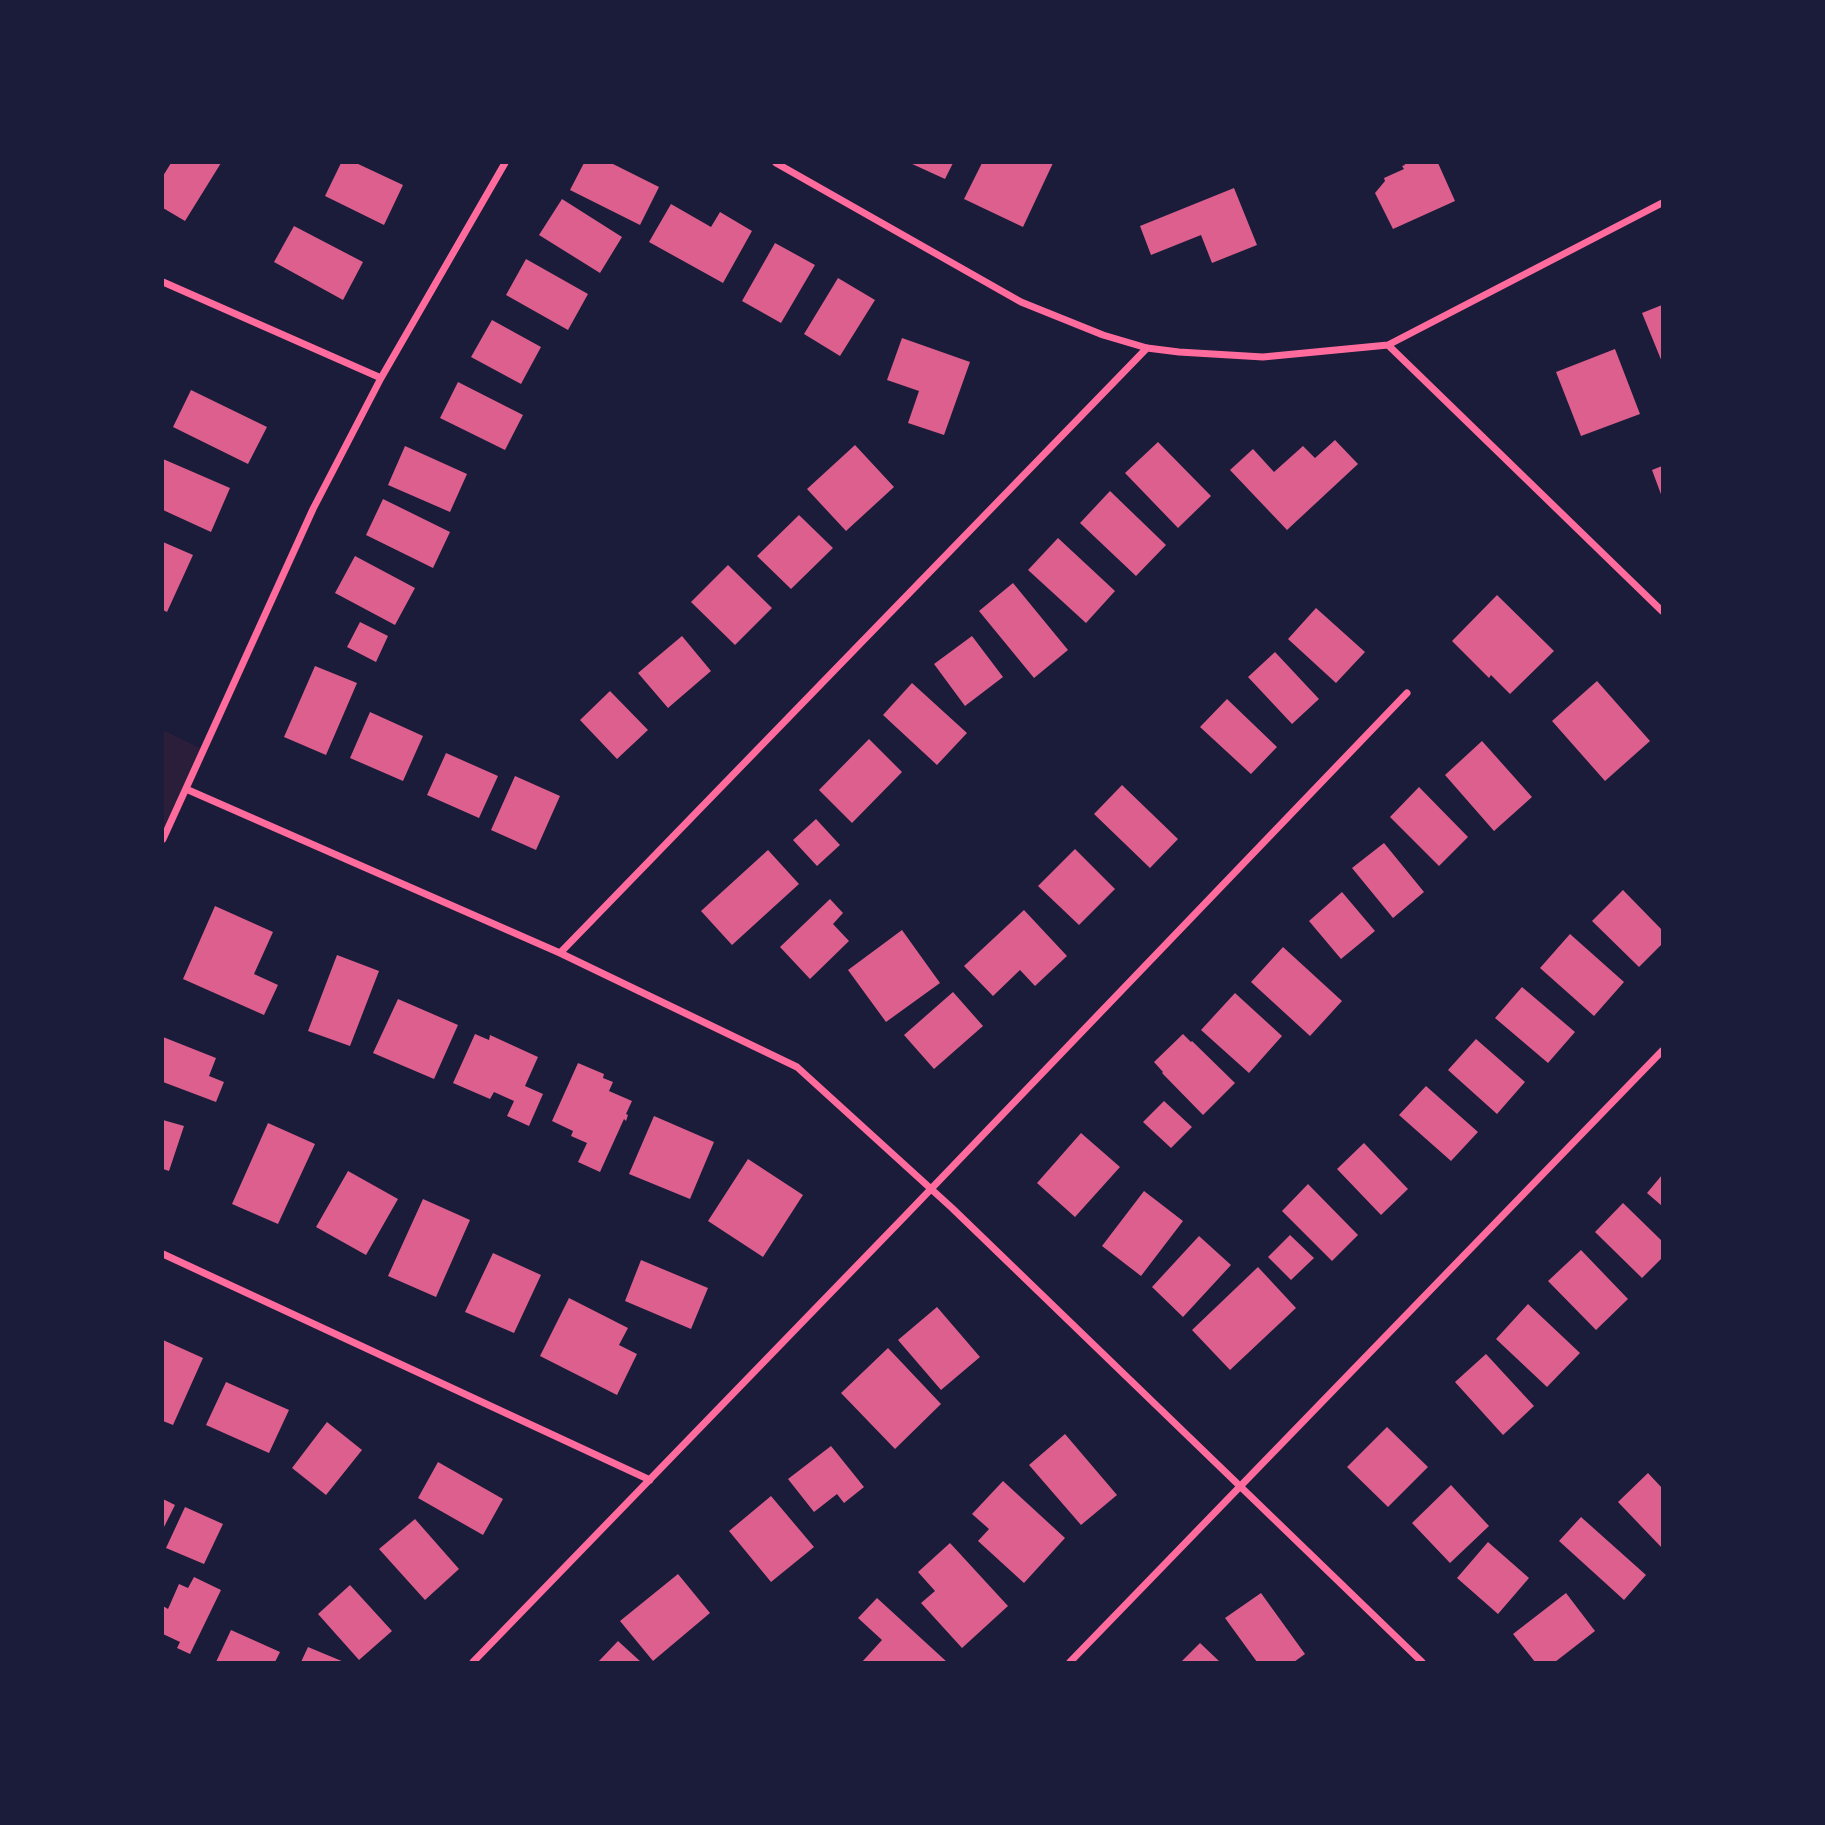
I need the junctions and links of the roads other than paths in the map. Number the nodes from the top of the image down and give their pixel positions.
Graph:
1 (505, 163) edge
2 (776, 163) edge
3 (1662, 203) edge
4 (163, 282) edge
5 (1388, 345) junction
6 (1147, 348) junction
7 (381, 378) junction
8 (1662, 611) edge
9 (1407, 693) dead end
10 (186, 789) junction
11 (163, 839) edge
12 (560, 953) junction
13 (1662, 1051) edge
14 (932, 1188) junction
15 (163, 1254) edge
16 (650, 1480) junction
17 (1241, 1487) junction
18 (473, 1662) edge
19 (1070, 1662) edge
20 (1422, 1662) edge

1 - 7 street
2 - 6 street
3 - 5 street
4 - 7 street
5 - 6 street
5 - 8 street
6 - 12 street
7 - 10 street
9 - 14 street
10 - 11 street
10 - 12 street
12 - 14 street
13 - 17 street
14 - 16 street
14 - 17 street
15 - 16 street
16 - 18 street
17 - 19 street
17 - 20 street

